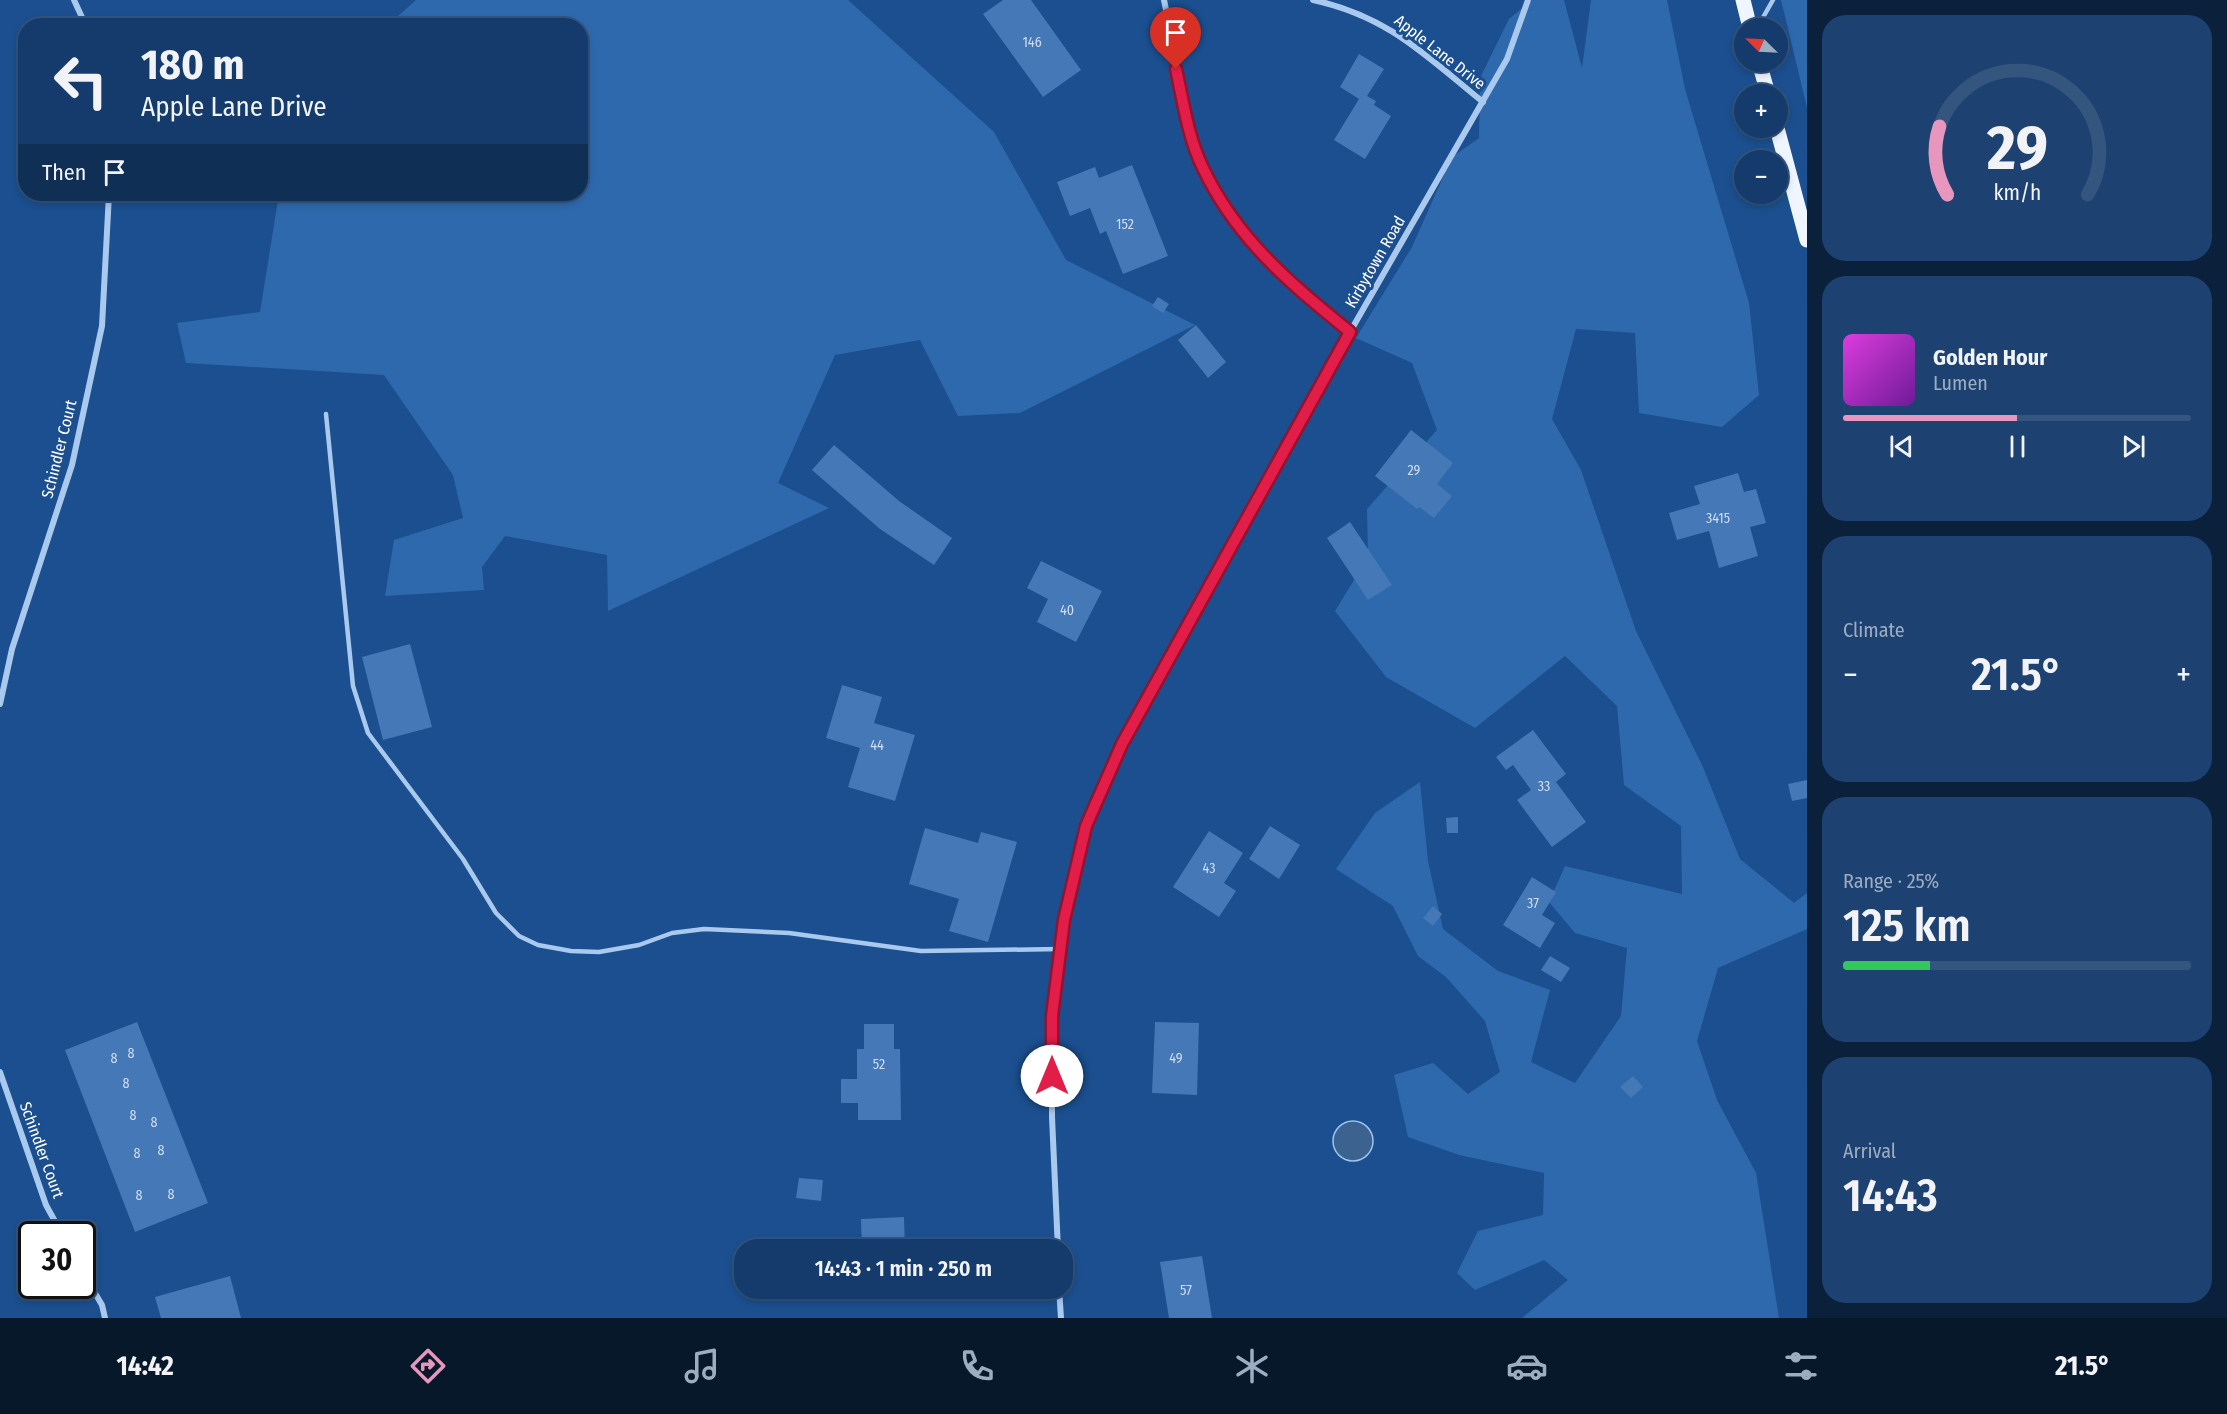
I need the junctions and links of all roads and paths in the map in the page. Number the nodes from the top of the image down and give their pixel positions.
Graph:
1 (74, 0) edge
2 (1164, 0) edge
3 (1313, 0) edge
4 (1527, 0) edge
5 (1743, 0) edge
6 (1773, 0) edge
7 (82, 18) edge
8 (1748, 18) edge
9 (1763, 18) edge
10 (1484, 102) junction
11 (1779, 138) edge
12 (109, 201) edge
13 (1807, 240) edge
14 (1350, 332) junction
15 (326, 414) dead end
16 (0, 704) edge
17 (1060, 949) junction
18 (0, 1072) edge
19 (55, 1221) edge
20 (1058, 1239) edge
21 (96, 1295) edge
22 (1059, 1299) edge
23 (105, 1318) edge
24 (1060, 1318) edge

1 - 7 street
2 - 14 street
3 - 10 street, Apple Lane Drive
4 - 10 street, Kirbytown Road
5 - 8 main road
6 - 9 lane
10 - 14 street, Kirbytown Road
11 - 13 main road
12 - 16 street, Schindler Court
14 - 17 street, Kirbytown Road
15 - 17 lane
17 - 20 street, Kirbytown Road
18 - 19 street, Schindler Court
21 - 23 street
22 - 24 street

